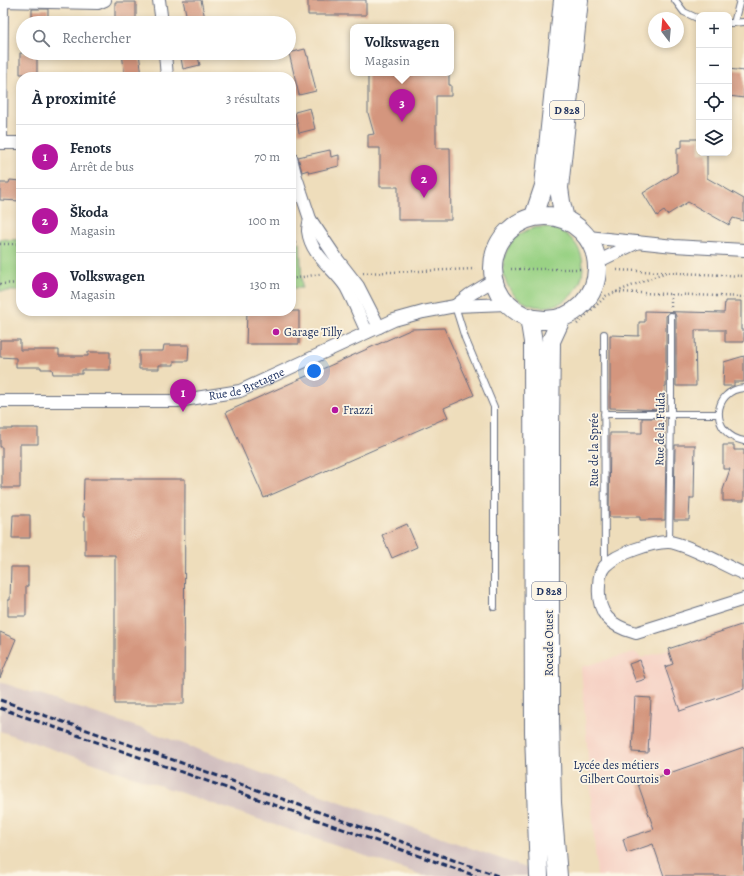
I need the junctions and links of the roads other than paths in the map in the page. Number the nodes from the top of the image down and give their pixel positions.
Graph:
1 (105, 0) edge
2 (159, 0) edge
3 (563, 0) edge
4 (579, 0) edge
5 (675, 0) edge
6 (740, 0) edge
7 (1, 1) edge
8 (161, 16) edge
9 (696, 18) edge
10 (744, 22) edge
11 (732, 23) edge
12 (166, 60) edge
13 (167, 72) edge
14 (0, 143) edge
15 (16, 143) edge
16 (296, 177) edge
17 (534, 216) junction
18 (310, 219) junction
19 (565, 219) junction
20 (588, 237) junction
21 (639, 242) junction
22 (744, 250) edge
23 (590, 266) junction
24 (494, 280) junction
25 (507, 304) junction
26 (456, 306) junction
27 (671, 316) dead end
28 (529, 317) junction
29 (569, 322) junction
30 (379, 327) junction
31 (367, 332) junction
32 (604, 334) dead end
33 (744, 388) edge
34 (0, 401) edge
35 (671, 413) junction
36 (604, 414) junction
37 (718, 414) junction
38 (744, 441) edge
39 (669, 542) junction
40 (605, 566) junction
41 (744, 574) edge
42 (744, 600) edge
43 (494, 607) dead end
44 (539, 870) edge
45 (557, 872) edge

1 - 7 street
2 - 8 street
3 - 17 main road, D 828
4 - 19 main road, D 828
5 - 9 lane
6 - 11 lane
7 - 14 street
10 - 11 lane
12 - 13 street
14 - 15 street
16 - 18 street
17 - 19 main road
17 - 24 main road
18 - 30 street
18 - 31 street
19 - 20 main road
20 - 21 street
20 - 23 main road
21 - 22 street
21 - 23 street
23 - 29 main road
24 - 25 main road
24 - 26 street, Rue de Bretagne
25 - 26 street, Rue de Bretagne
25 - 28 main road
26 - 30 street, Rue de Bretagne
26 - 43 lane
27 - 35 lane, Rue de la Fulda
28 - 29 main road
28 - 44 main road, Rocade Ouest / D 828
29 - 45 main road, Rocade Ouest / D 828
30 - 31 street, Rue de Bretagne
31 - 34 street, Rue de Bretagne
32 - 36 lane, Rue de la Sprée
33 - 37 lane
35 - 36 lane
35 - 37 lane
35 - 39 lane, Rue de la Fulda
36 - 40 lane, Rue de la Sprée
37 - 38 lane
39 - 40 street
39 - 41 street
40 - 42 street

